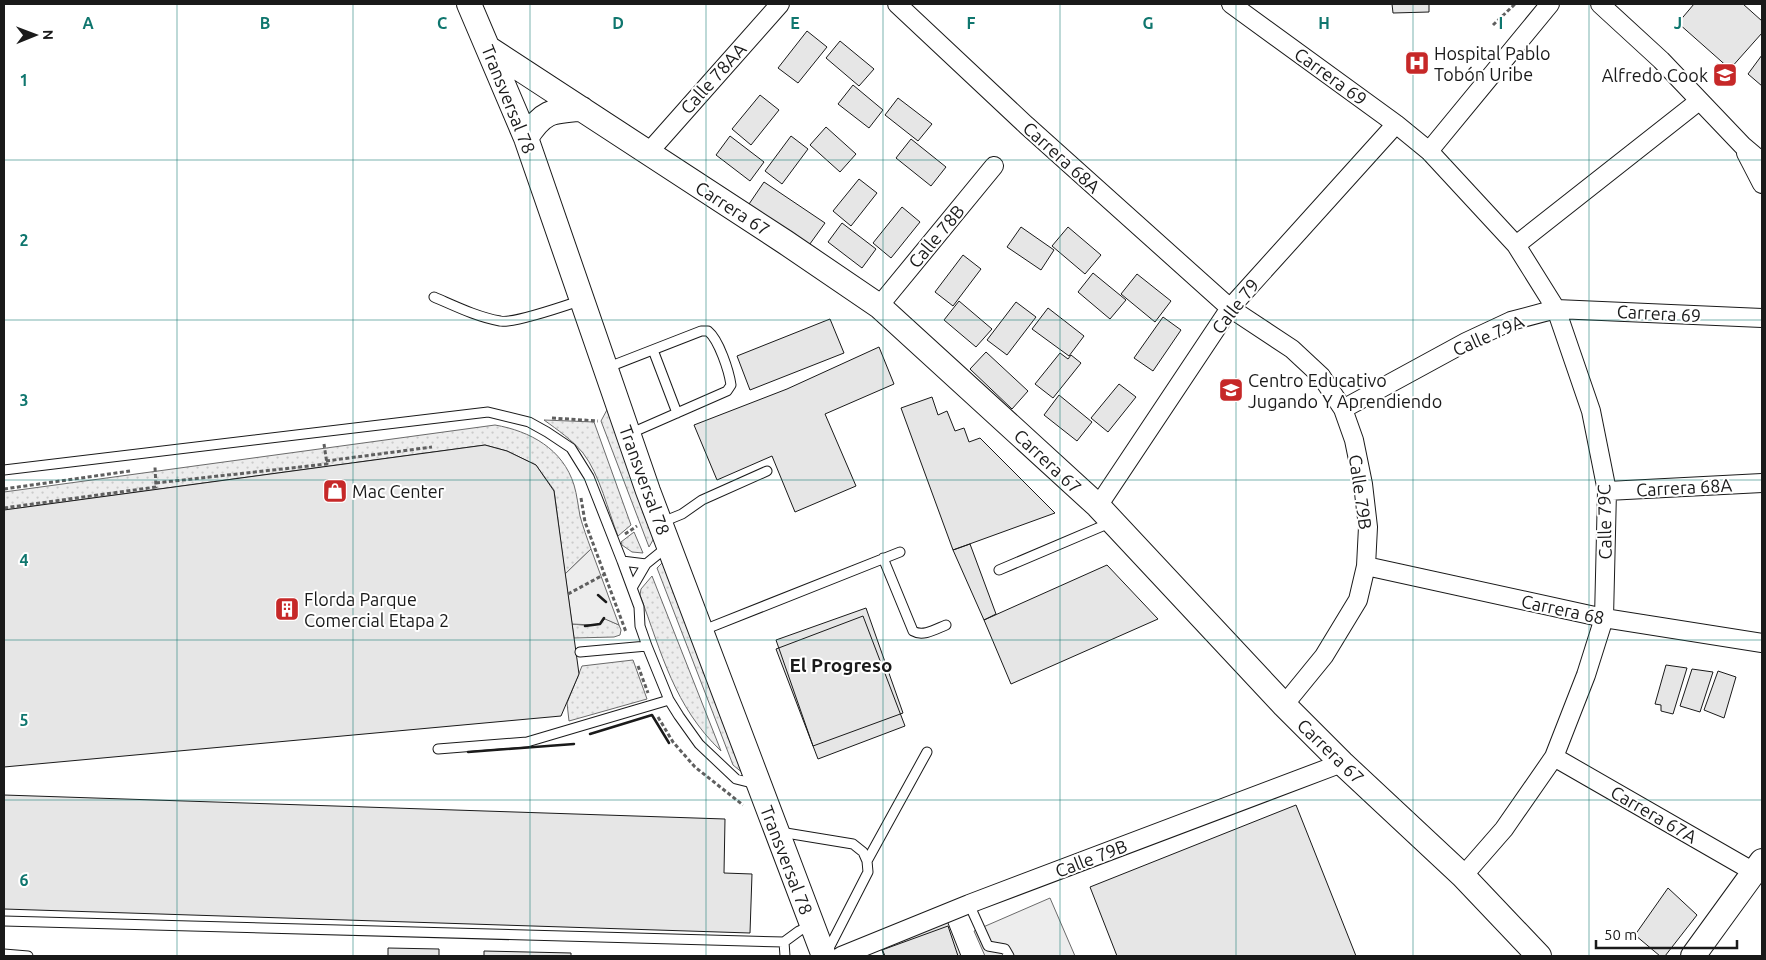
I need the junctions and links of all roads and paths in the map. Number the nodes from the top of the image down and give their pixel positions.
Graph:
1 (469, 4) edge
2 (780, 4) edge
3 (897, 4) edge
4 (1231, 4) edge
5 (1515, 4) edge
6 (1550, 4) edge
7 (1600, 4) edge
8 (1493, 25) dead end
9 (488, 48) junction
10 (1698, 101) junction
11 (582, 109) junction
12 (1396, 124) junction
13 (526, 138) junction
14 (1743, 146) junction
15 (1429, 151) junction
16 (648, 153) junction
17 (1762, 162) edge
18 (994, 166) dead end
19 (1762, 184) edge
20 (1516, 245) junction
21 (434, 297) dead end
22 (582, 300) junction
23 (879, 306) junction
24 (1230, 308) junction
25 (1556, 309) junction
26 (1762, 318) edge
27 (653, 350) junction
28 (606, 368) junction
29 (1343, 409) junction
30 (677, 413) junction
31 (628, 434) junction
32 (324, 442) dead end
33 (432, 447) dead end
34 (326, 461) junction
35 (155, 467) dead end
36 (4, 470) edge
37 (767, 471) dead end
38 (1762, 482) edge
39 (156, 483) junction
40 (1607, 491) junction
41 (4, 508) edge
42 (1105, 514) junction
43 (660, 523) junction
44 (669, 546) junction
45 (900, 552) dead end
46 (883, 558) junction
47 (622, 561) junction
48 (646, 564) junction
49 (1366, 566) junction
50 (999, 570) dead end
51 (605, 574) dead end
52 (632, 588) junction
53 (568, 594) dead end
54 (1604, 618) junction
55 (946, 625) dead end
56 (701, 631) junction
57 (1762, 643) edge
58 (647, 646) junction
59 (580, 652) dead end
60 (669, 700) junction
61 (1284, 705) junction
62 (438, 749) dead end
63 (927, 752) dead end
64 (1554, 756) junction
65 (1342, 763) junction
66 (759, 784) junction
67 (776, 831) junction
68 (867, 861) junction
69 (1758, 867) edge
70 (1463, 876) junction
71 (969, 904) junction
72 (4, 921) edge
73 (812, 925) junction
74 (784, 942) junction
75 (4, 954) edge
76 (28, 956) edge
77 (784, 956) edge
78 (824, 956) edge
79 (841, 956) edge
80 (1009, 956) edge
81 (1540, 956) edge
82 (1693, 956) edge

1 - 9 main road, Transversal 78
2 - 16 street, Calle 78AA
3 - 24 street, Carrera 68A
4 - 12 street, Carrera 69
5 - 8 path
6 - 15 street
7 - 10 street
9 - 11 main road, Carrera 67
9 - 13 main road, Transversal 78
10 - 14 street
10 - 20 street
11 - 13 main road
11 - 16 main road, Carrera 67
12 - 15 street, Carrera 69
12 - 24 street, Calle 79
13 - 22 main road, Transversal 78
14 - 17 street
14 - 19 street
15 - 20 street, Calle 79C
16 - 23 main road, Carrera 67
18 - 23 street, Calle 78B
20 - 25 street, Calle 79C
21 - 22 lane
22 - 28 main road, Transversal 78
23 - 42 main road, Carrera 67
24 - 29 street, Calle 79B
24 - 42 street, Calle 79
25 - 26 street, Carrera 69
25 - 29 street, Calle 79A
25 - 40 street, Calle 79C
27 - 28 lane
27 - 30 lane
27 - 30 lane
28 - 31 main road, Transversal 78
29 - 49 street, Calle 79B
30 - 31 lane
31 - 43 main road, Transversal 78
32 - 34 path
33 - 34 path
34 - 39 path
35 - 39 path
36 - 47 lane
37 - 43 lane
38 - 40 street, Carrera 68A
39 - 41 path
40 - 54 street, Calle 79C
42 - 50 lane
42 - 61 main road, Carrera 67
43 - 44 main road, Transversal 78
44 - 48 lane
44 - 56 main road, Transversal 78
45 - 46 lane
46 - 55 lane
46 - 56 lane
47 - 48 lane
47 - 52 lane
48 - 52 lane
49 - 54 street, Carrera 68
49 - 61 street, Calle 79B
51 - 53 path
52 - 58 lane
54 - 57 street, Carrera 68
54 - 64 street, Calle 79C
56 - 66 main road, Transversal 78
58 - 59 lane
58 - 60 lane
60 - 62 lane
60 - 66 lane
61 - 65 main road, Carrera 67
63 - 68 lane
64 - 69 street, Carrera 67A
64 - 70 street, Calle 79C
65 - 70 main road, Carrera 67
65 - 71 street, Calle 79B
66 - 67 main road, Transversal 78
67 - 68 lane
67 - 73 main road, Transversal 78
68 - 78 lane
69 - 82 main road
70 - 81 main road, Carrera 67
71 - 79 street, Calle 79B
71 - 80 lane
72 - 74 lane
73 - 74 lane
73 - 78 main road, Transversal 78
74 - 77 lane
75 - 76 lane

